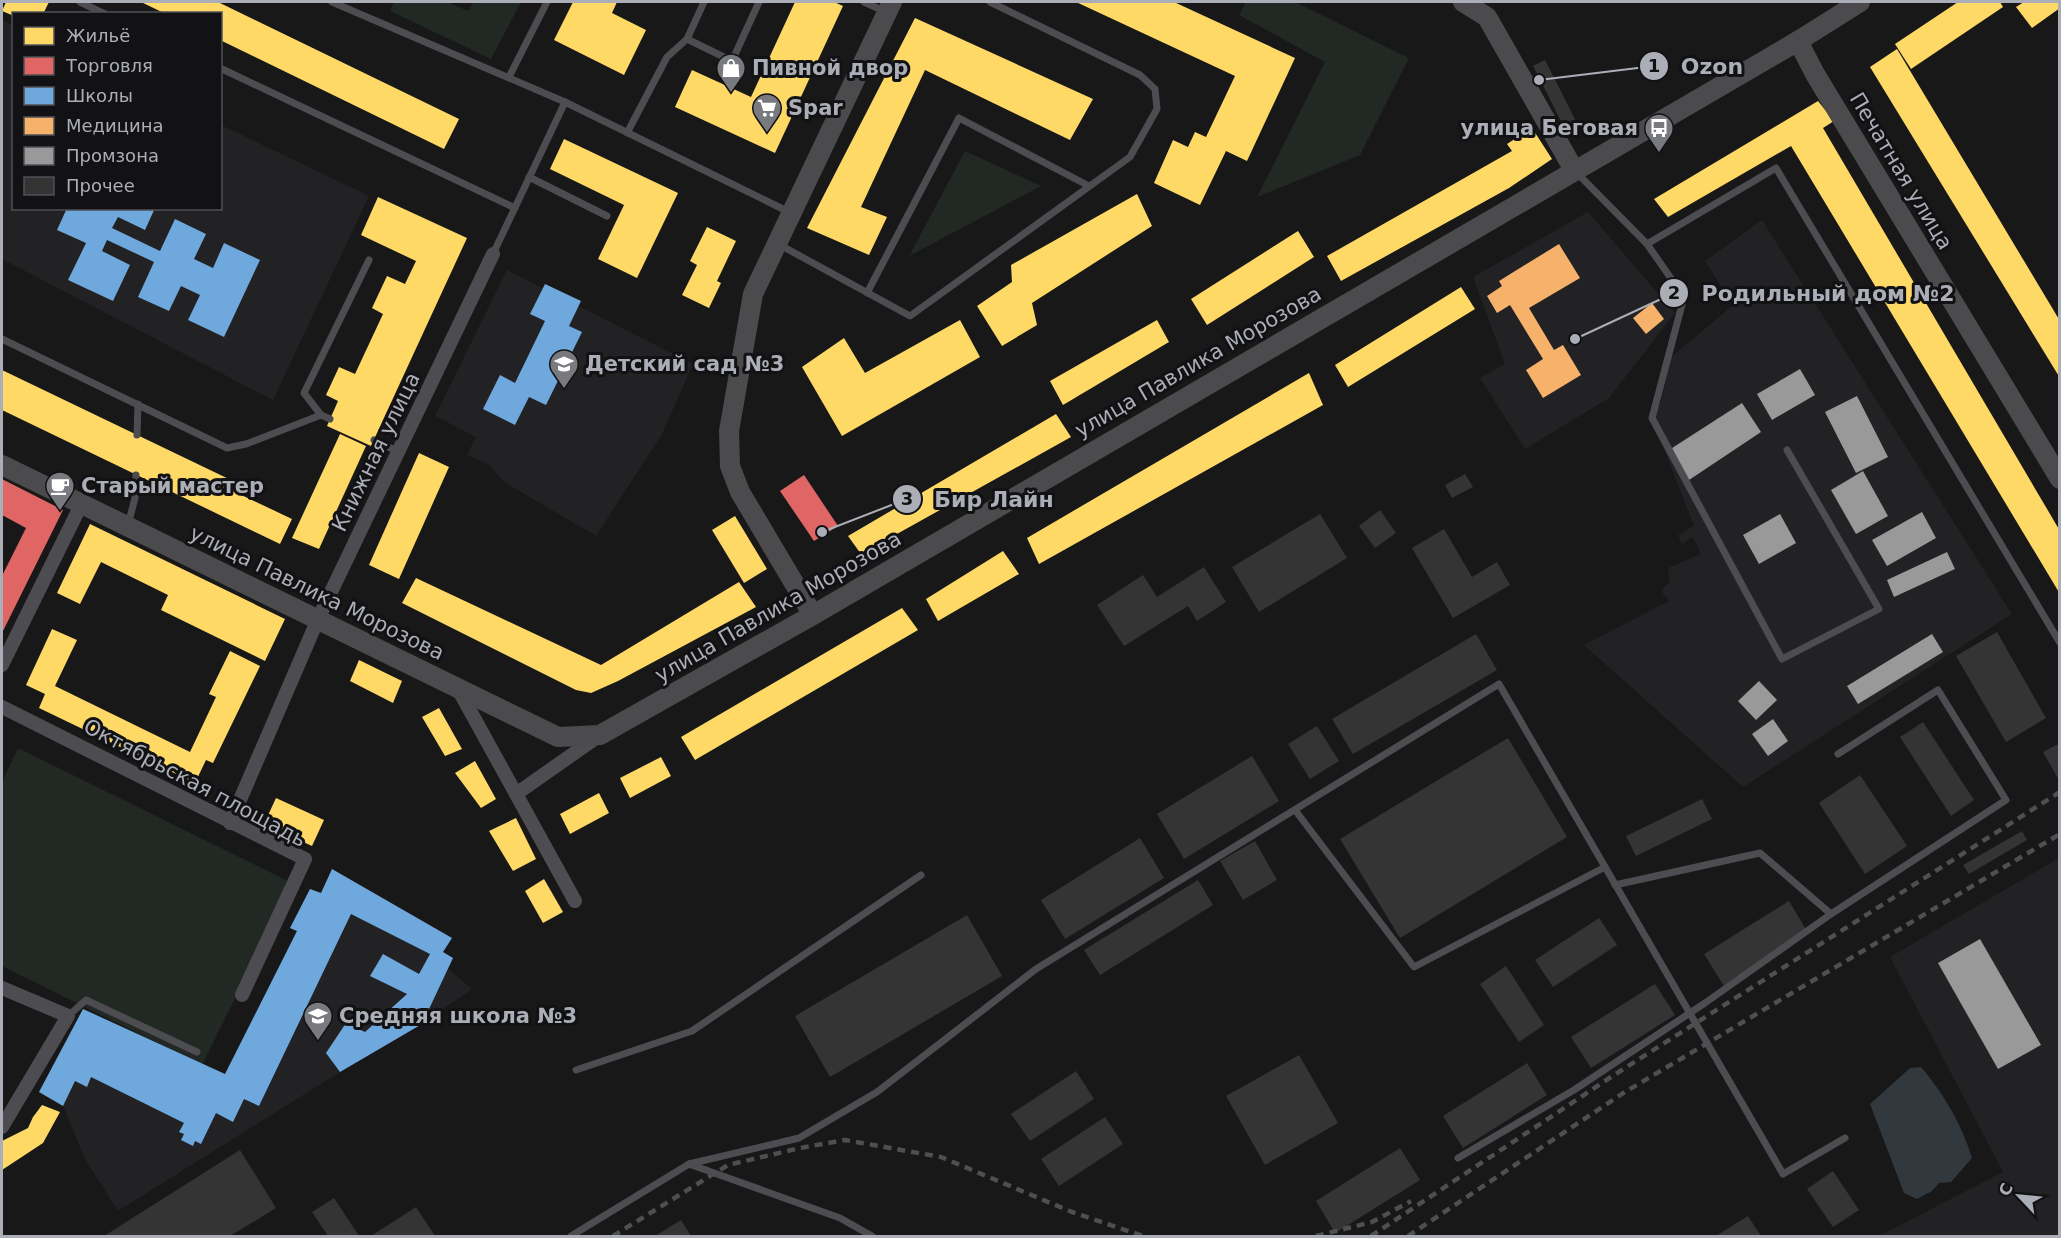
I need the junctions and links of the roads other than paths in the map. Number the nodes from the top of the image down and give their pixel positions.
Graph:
1 (80, 2) edge
2 (332, 2) edge
3 (547, 2) edge
4 (704, 2) edge
5 (759, 2) edge
6 (864, 2) edge
7 (990, 2) edge
8 (1463, 2) edge
9 (1860, 2) edge
10 (351, 5) edge
11 (889, 7) edge
12 (101, 12) edge
13 (687, 39) junction
14 (1798, 41) junction
15 (222, 69) edge
16 (509, 77) junction
17 (565, 102) junction
18 (627, 133) junction
19 (1574, 170) junction
20 (530, 177) junction
21 (1089, 186) junction
22 (515, 208) junction
23 (791, 213) junction
24 (607, 216) dead end
25 (776, 244) junction
26 (1647, 244) junction
27 (493, 254) joint
28 (369, 260) dead end
29 (867, 292) junction
30 (2, 339) edge
31 (138, 405) junction
32 (321, 415) junction
33 (330, 419) dead end
34 (137, 435) dead end
35 (374, 440) dead end
36 (1787, 450) dead end
37 (399, 452) junction
38 (2, 465) edge
39 (136, 475) dead end
40 (2060, 479) edge
41 (81, 505) junction
42 (128, 527) junction
43 (813, 615) junction
44 (318, 619) junction
45 (2060, 643) edge
46 (2, 665) edge
47 (457, 687) junction
48 (2, 707) edge
49 (600, 735) junction
50 (1838, 754) dead end
51 (516, 794) junction
52 (1295, 810) junction
53 (230, 823) junction
54 (1605, 867) junction
55 (921, 875) dead end
56 (1615, 885) junction
57 (575, 901) dead end
58 (1831, 914) junction
59 (2, 988) edge
60 (242, 996) dead end
61 (1690, 1013) junction
62 (68, 1016) junction
63 (197, 1052) dead end
64 (576, 1070) dead end
65 (2, 1126) edge
66 (1845, 1138) dead end
67 (1458, 1158) dead end
68 (689, 1164) junction
69 (571, 1236) edge
70 (872, 1236) edge

1 - 12 lane
2 - 10 lane
3 - 16 lane
4 - 13 lane
5 - 13 lane
6 - 11 lane
7 - 21 lane
8 - 19 street
9 - 14 street, улица Павлика Морозова
10 - 16 lane
11 - 23 street
13 - 18 lane
14 - 19 street, улица Павлика Морозова
14 - 40 street, Печатная улица
15 - 22 lane
16 - 17 lane
17 - 18 lane
17 - 20 lane, Книжная улица
18 - 23 lane
19 - 26 lane
19 - 43 street, улица Павлика Морозова
20 - 22 lane, Книжная улица
20 - 24 lane
21 - 29 lane
21 - 29 lane
22 - 27 lane, Книжная улица
23 - 25 street
25 - 29 lane
25 - 43 street
26 - 36 lane
26 - 45 lane
27 - 37 street, Книжная улица
28 - 32 lane
30 - 31 lane
31 - 32 lane
31 - 34 lane
32 - 33 lane
35 - 37 lane
37 - 44 street, Книжная улица
38 - 41 street, улица Павлика Морозова
39 - 42 lane
41 - 42 street, улица Павлика Морозова
41 - 46 street
42 - 44 street, улица Павлика Морозова
43 - 49 street, улица Павлика Морозова
44 - 47 street, улица Павлика Морозова
44 - 53 street, Книжная улица
47 - 49 street, улица Павлика Морозова
47 - 51 street
48 - 53 street, Октябрьская площадь
49 - 51 street
50 - 58 lane
51 - 57 street
52 - 54 lane
52 - 54 lane
52 - 68 lane
53 - 60 street, Октябрьская площадь
54 - 56 lane
55 - 64 lane
56 - 58 lane
56 - 61 lane
58 - 61 lane
59 - 62 street
61 - 66 lane
61 - 67 lane
62 - 63 lane
62 - 65 street
68 - 69 lane
68 - 70 lane

